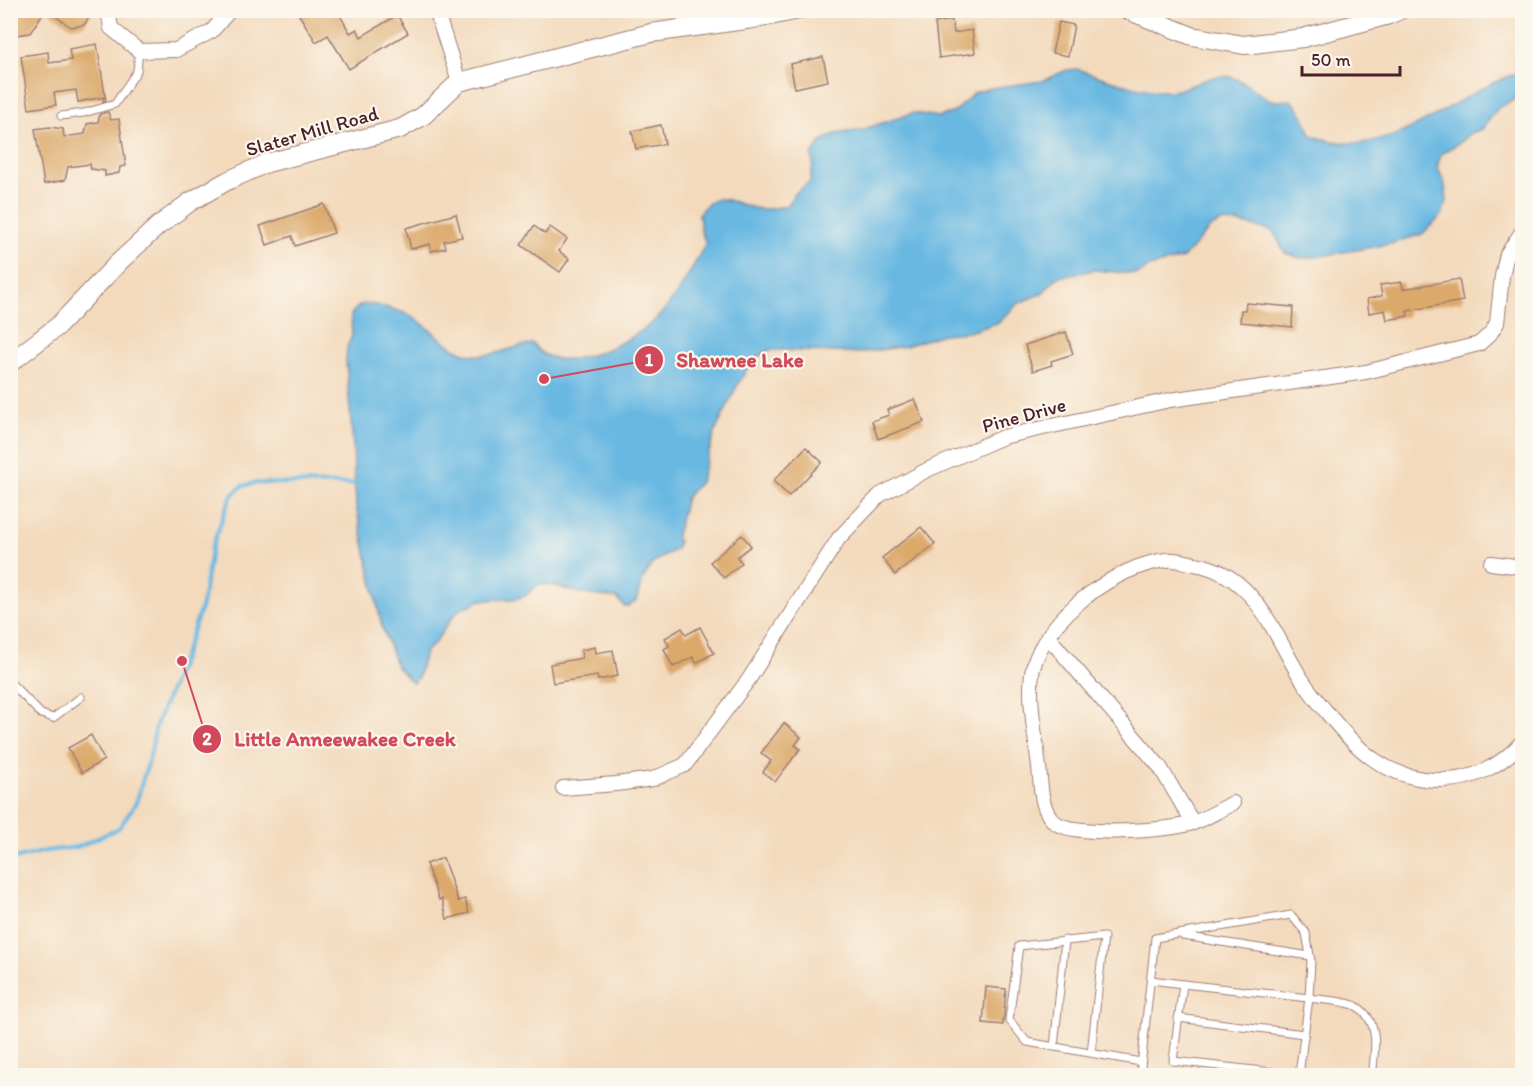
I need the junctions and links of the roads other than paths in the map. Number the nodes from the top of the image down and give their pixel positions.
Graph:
1 (108, 10) edge
2 (230, 10) edge
3 (436, 10) edge
4 (799, 10) edge
5 (1127, 10) edge
6 (1400, 10) edge
7 (139, 51) junction
8 (459, 82) junction
9 (61, 116) dead end
10 (1522, 232) edge
11 (10, 363) edge
12 (1491, 563) dead end
13 (1522, 567) edge
14 (1049, 638) junction
15 (10, 682) edge
16 (81, 697) dead end
17 (1522, 742) edge
18 (563, 788) dead end
19 (1233, 803) dead end
20 (1193, 823) junction
21 (1176, 934) junction
22 (1065, 940) junction
23 (1310, 956) junction
24 (1151, 980) junction
25 (1183, 984) junction
26 (1309, 998) junction
27 (1178, 1018) junction
28 (1304, 1034) junction
29 (1054, 1047) junction
30 (1090, 1053) junction
31 (1141, 1062) junction
32 (1140, 1076) edge
33 (1372, 1076) edge

1 - 7 street
2 - 7 street
3 - 8 street
4 - 8 street
5 - 6 street
7 - 9 lane
8 - 11 street, Slater Mill Road
10 - 18 street, Pine Drive
12 - 13 street
14 - 17 street
14 - 20 street
14 - 20 street
15 - 16 lane
19 - 20 street
21 - 23 lane
21 - 23 lane
21 - 24 lane
22 - 29 lane
22 - 29 lane
22 - 30 lane
23 - 26 lane
24 - 25 lane
24 - 31 lane
25 - 26 lane
25 - 27 lane
26 - 28 lane
26 - 33 lane
27 - 28 lane
27 - 28 lane
29 - 30 lane
30 - 31 lane
31 - 32 lane

